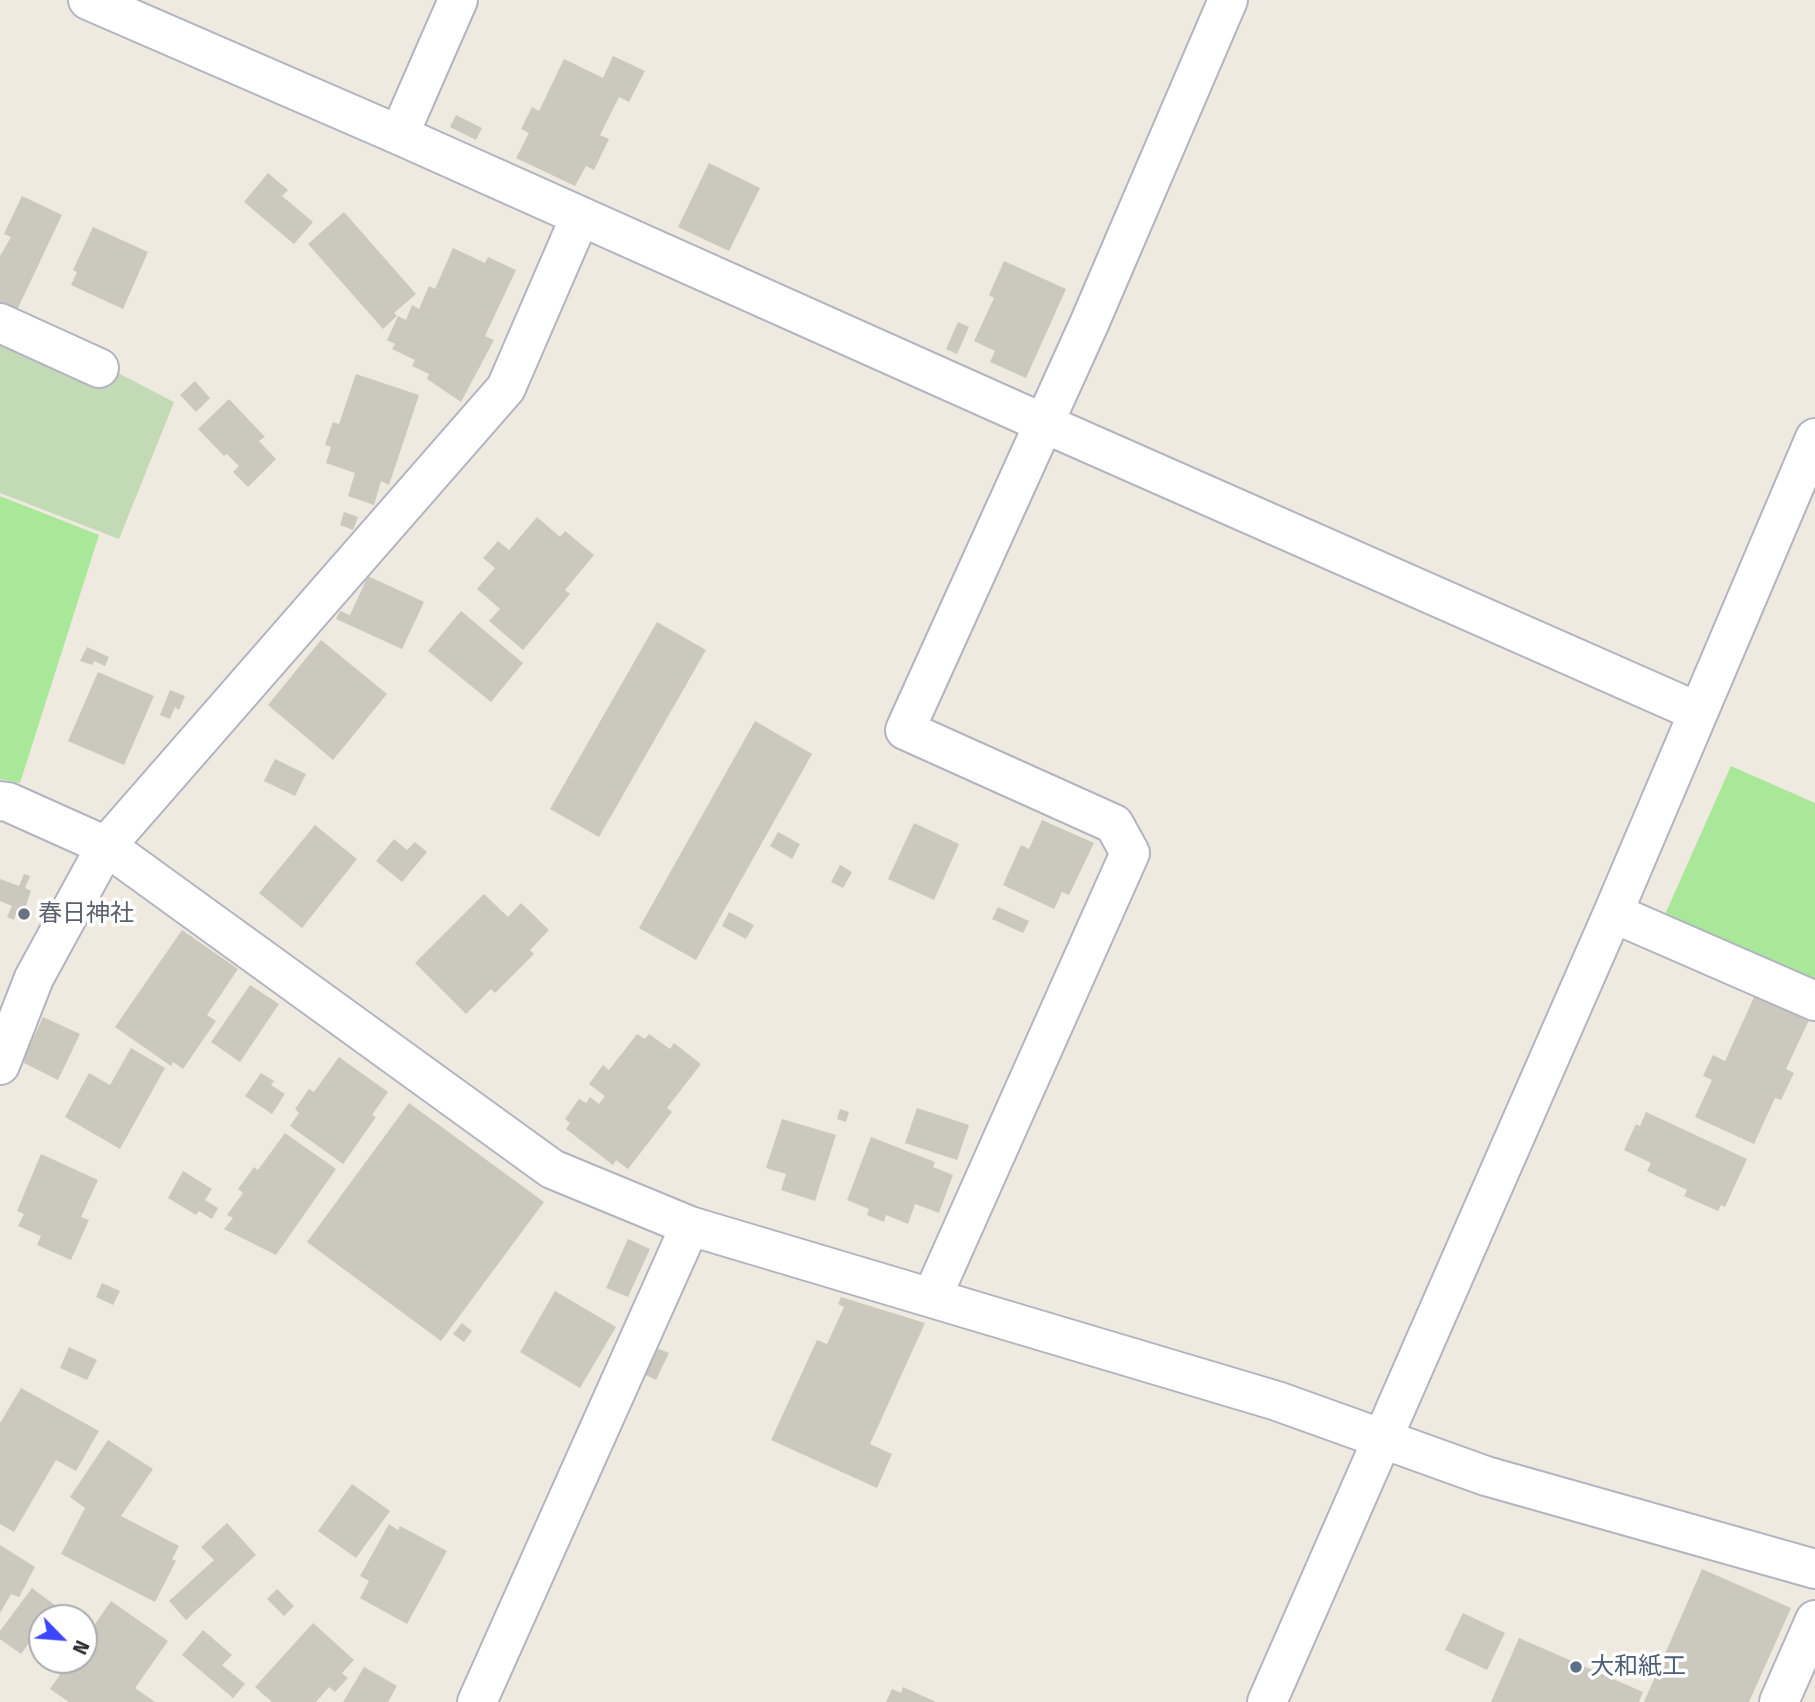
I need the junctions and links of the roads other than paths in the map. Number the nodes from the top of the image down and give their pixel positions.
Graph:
1 (88, 0) edge
2 (458, 0) edge
3 (1228, 0) edge
4 (399, 135) junction
5 (580, 217) junction
6 (0, 323) edge
7 (99, 368) dead end
8 (1044, 424) junction
9 (1815, 438) edge
10 (1698, 712) junction
11 (0, 801) edge
12 (106, 846) junction
13 (1613, 913) junction
14 (1815, 1001) edge
15 (0, 1065) edge
16 (690, 1226) junction
17 (932, 1297) junction
18 (1381, 1439) junction
19 (1815, 1569) edge
20 (1815, 1620) edge
21 (477, 1702) edge
22 (1267, 1702) edge
23 (1779, 1702) edge

1 - 4 street
2 - 4 street
3 - 8 street
4 - 5 street
5 - 8 street
5 - 12 street
6 - 7 street
8 - 10 street
8 - 17 street
9 - 10 street
10 - 13 street
11 - 12 street
12 - 15 street
12 - 16 street
13 - 14 street
13 - 18 street
16 - 17 street
16 - 21 street
17 - 18 street
18 - 19 street
18 - 22 street
20 - 23 street

